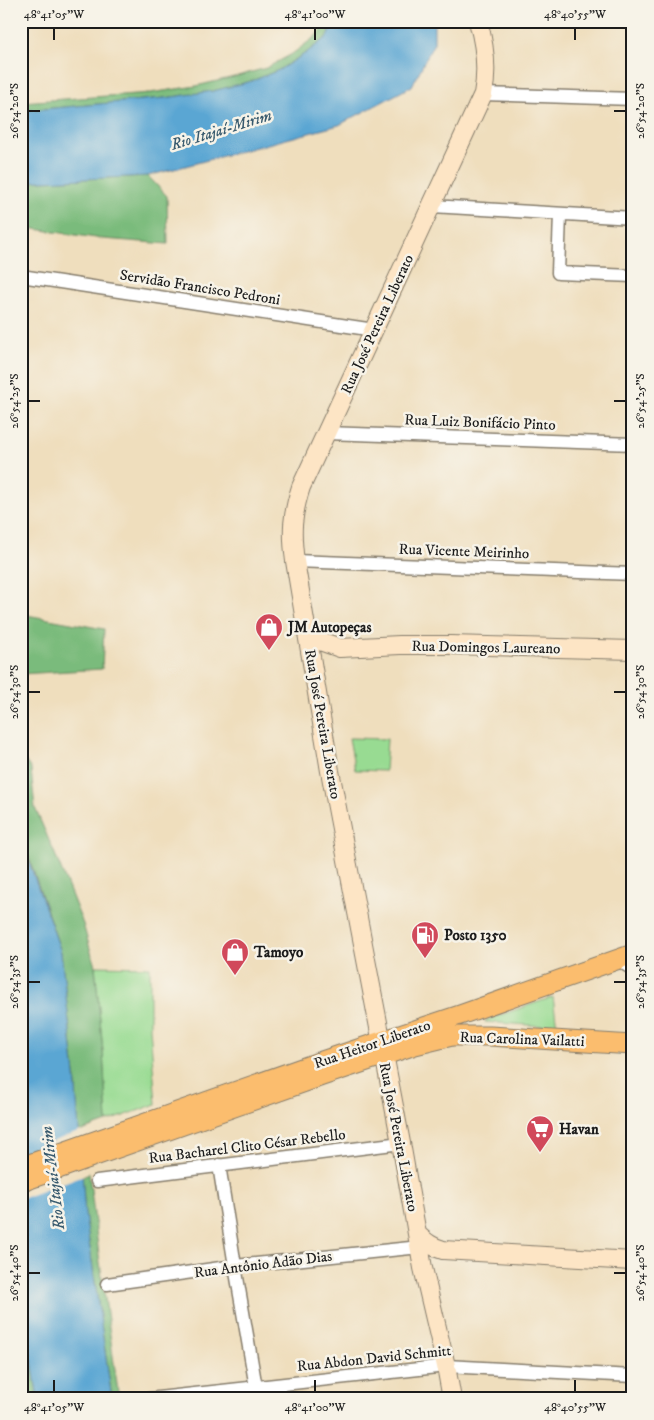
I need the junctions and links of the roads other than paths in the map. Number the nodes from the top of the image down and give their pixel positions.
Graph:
1 (478, 21) edge
2 (483, 94) junction
3 (633, 99) edge
4 (432, 206) junction
5 (560, 214) junction
6 (633, 218) edge
7 (21, 276) edge
8 (633, 276) edge
9 (374, 330) junction
10 (326, 433) junction
11 (633, 444) edge
12 (295, 561) junction
13 (633, 574) edge
14 (306, 630) junction
15 (340, 648) junction
16 (633, 650) edge
17 (314, 671) junction
18 (629, 960) edge
19 (633, 1045) edge
20 (383, 1048) junction
21 (114, 1142) junction
22 (401, 1143) junction
23 (219, 1165) junction
24 (21, 1167) edge
25 (97, 1180) dead end
26 (21, 1182) edge
27 (419, 1241) junction
28 (443, 1250) junction
29 (633, 1261) edge
30 (235, 1266) junction
31 (423, 1268) junction
32 (107, 1284) dead end
33 (446, 1366) junction
34 (633, 1376) edge
35 (257, 1393) edge
36 (149, 1399) edge
37 (452, 1399) edge

1 - 2 main road, Rua José Pereira Liberato
2 - 3 street
2 - 4 main road, Rua José Pereira Liberato
4 - 5 street
4 - 9 main road, Rua José Pereira Liberato
5 - 6 street
5 - 8 street
7 - 9 street, Servidão Francisco Pedroni
9 - 10 main road, Rua José Pereira Liberato
10 - 11 street, Rua Luiz Bonifácio Pinto
10 - 12 main road, Rua José Pereira Liberato
12 - 13 street, Rua Vicente Meirinho
12 - 14 main road, Rua José Pereira Liberato
14 - 15 main road, Rua Domingos Laureano
14 - 17 main road, Rua José Pereira Liberato
15 - 16 main road, Rua Domingos Laureano
15 - 17 main road, Rua Domingos Laureano
17 - 20 main road, Rua José Pereira Liberato
18 - 20 main road, Rua Heitor Liberato
19 - 20 main road, Rua Carolina Vailatti
20 - 21 main road, Rua Heitor Liberato
20 - 22 main road, Rua José Pereira Liberato
21 - 24 main road
21 - 26 main road
22 - 23 street, Rua Bacharel Clito César Rebello
22 - 27 main road, Rua José Pereira Liberato
23 - 25 street, Rua Bacharel Clito César Rebello
23 - 30 street
27 - 28 main road
27 - 30 street, Rua Antônio Adão Dias
27 - 31 main road, Rua José Pereira Liberato
28 - 29 main road
28 - 31 main road
30 - 32 street, Rua Antônio Adão Dias
30 - 35 street
31 - 33 main road, Rua José Pereira Liberato
33 - 34 street, Rua Abdon David Schmitt
33 - 35 street, Rua Abdon David Schmitt
33 - 37 main road, Rua José Pereira Liberato
35 - 36 street, Rua Abdon David Schmitt

